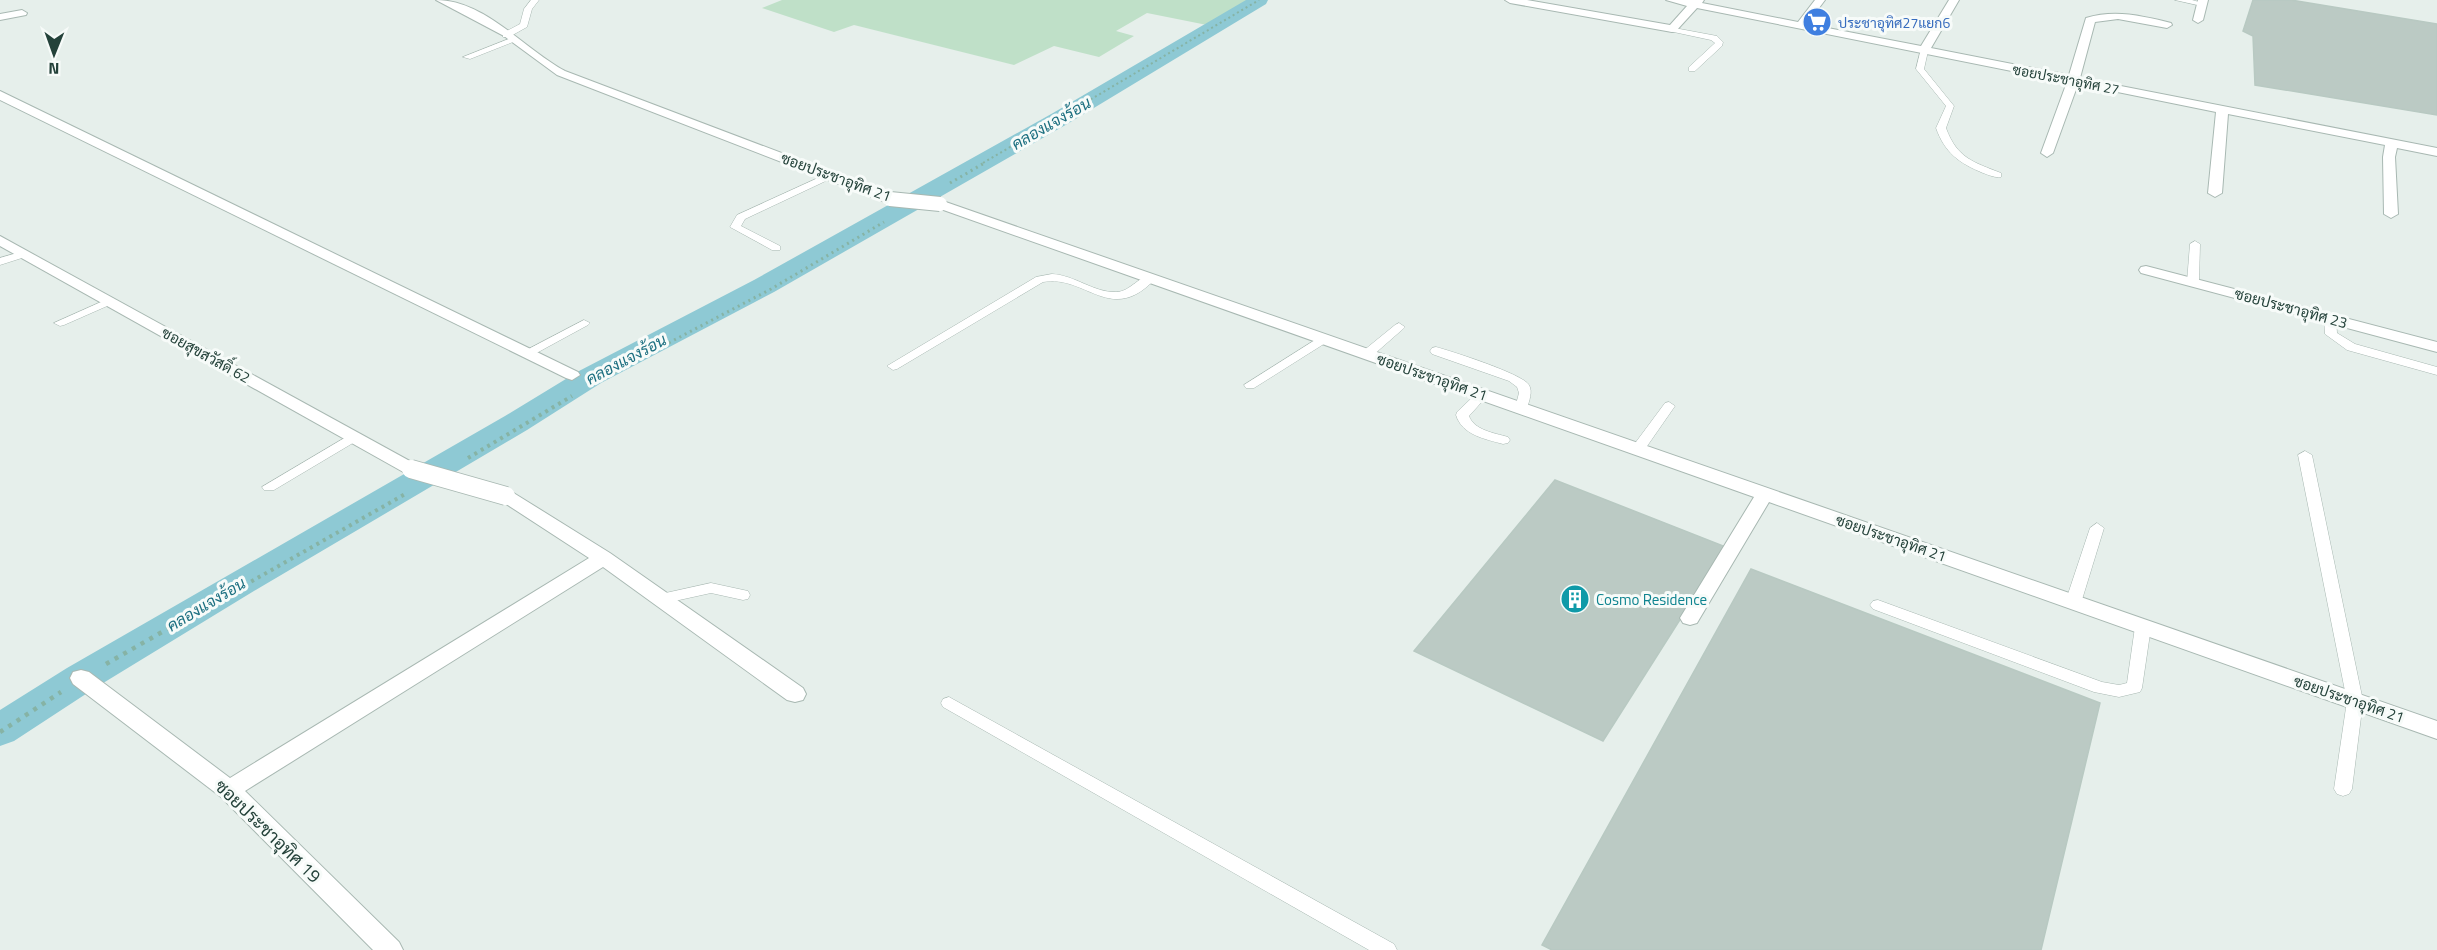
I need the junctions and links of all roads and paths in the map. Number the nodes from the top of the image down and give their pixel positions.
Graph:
1 (441, 0) edge
2 (535, 0) edge
3 (1259, 0) edge
4 (1510, 0) edge
5 (1671, 0) edge
6 (1820, 0) edge
7 (1954, 0) edge
8 (2179, 0) edge
9 (1697, 2) edge
10 (2203, 2) edge
11 (22, 13) dead end
12 (0, 17) edge
13 (2198, 21) dead end
14 (2167, 25) dead end
15 (1800, 26) junction
16 (1672, 29) junction
17 (510, 38) junction
18 (1924, 51) junction
19 (467, 57) dead end
20 (1692, 69) dead end
21 (2073, 81) junction
22 (0, 95) edge
23 (2222, 110) junction
24 (2392, 143) junction
25 (2437, 152) edge
26 (2047, 153) dead end
27 (1998, 175) dead end
28 (829, 176) junction
29 (949, 184) dead end
30 (2215, 193) dead end
31 (2391, 214) dead end
32 (888, 220) dead end
33 (0, 240) edge
34 (2195, 244) dead end
35 (776, 248) dead end
36 (24, 254) junction
37 (0, 262) edge
38 (2146, 270) dead end
39 (1150, 278) junction
40 (2193, 282) junction
41 (110, 302) junction
42 (2330, 319) junction
43 (584, 322) dead end
44 (60, 323) dead end
45 (1399, 327) dead end
46 (1323, 339) junction
47 (2437, 347) edge
48 (1437, 351) dead end
49 (527, 353) junction
50 (1367, 354) junction
51 (893, 366) dead end
52 (2437, 371) edge
53 (572, 375) dead end
54 (1250, 385) dead end
55 (588, 386) dead end
56 (579, 392) dead end
57 (1482, 395) junction
58 (1669, 406) dead end
59 (1521, 408) junction
60 (353, 436) junction
61 (1503, 440) dead end
62 (1638, 449) junction
63 (2305, 455) dead end
64 (461, 462) dead end
65 (269, 487) dead end
66 (410, 491) dead end
67 (1765, 494) junction
68 (2097, 528) dead end
69 (603, 558) junction
70 (743, 595) dead end
71 (661, 599) junction
72 (2073, 603) junction
73 (1878, 605) dead end
74 (1690, 618) dead end
75 (2143, 627) junction
76 (81, 678) junction
77 (795, 694) dead end
78 (2355, 702) junction
79 (949, 703) dead end
80 (2437, 730) edge
81 (0, 732) edge
82 (229, 789) junction
83 (2343, 789) dead end
84 (390, 950) edge
85 (1387, 950) edge

1 - 17 street, ซอยประชาอุทิศ 21
2 - 17 lane
3 - 29 path
4 - 16 street
5 - 9 street, ซอยประชาอุทิศ 27
6 - 15 street
7 - 18 street
8 - 10 lane
9 - 15 street, ซอยประชาอุทิศ 27
9 - 16 street
10 - 13 street
11 - 12 street
14 - 21 street
15 - 18 street, ซอยประชาอุทิศ 27
16 - 20 lane
17 - 19 lane
17 - 28 street, ซอยประชาอุทิศ 21
18 - 21 street, ซอยประชาอุทิศ 27
18 - 27 lane
21 - 23 street, ซอยประชาอุทิศ 27
21 - 26 street
22 - 49 street
23 - 24 street, ซอยประชาอุทิศ 27
23 - 30 street
24 - 25 street, ซอยประชาอุทิศ 27
24 - 31 street
28 - 35 lane
28 - 39 street, ซอยประชาอุทิศ 21, bridge
32 - 55 path
33 - 36 street, ซอยสุขสวัสดิ์ 62
34 - 40 lane
36 - 37 lane
36 - 41 street, ซอยสุขสวัสดิ์ 62
38 - 40 street, ซอยประชาอุทิศ 23
39 - 46 street, ซอยประชาอุทิศ 21
39 - 51 lane
40 - 42 street, ซอยประชาอุทิศ 23
41 - 44 lane
41 - 60 street, ซอยสุขสวัสดิ์ 62
42 - 47 street, ซอยประชาอุทิศ 23
42 - 52 lane
43 - 49 lane
45 - 50 lane
46 - 50 street, ซอยประชาอุทิศ 21
46 - 54 lane
48 - 59 lane
49 - 53 street
50 - 57 street, ซอยประชาอุทิศ 21
56 - 64 path
57 - 59 street, ซอยประชาอุทิศ 21
57 - 61 lane
58 - 62 lane
59 - 62 street, ซอยประชาอุทิศ 21
60 - 65 lane
60 - 69 street, ซอยสุขสวัสดิ์ 62, bridge
62 - 67 street, ซอยประชาอุทิศ 21
63 - 78 lane
66 - 76 path
67 - 72 street, ซอยประชาอุทิศ 21
67 - 74 street
68 - 72 lane
69 - 71 street, ซอยสุขสวัสดิ์ 62
69 - 82 street
70 - 71 lane
71 - 77 street, ซอยสุขสวัสดิ์ 62
72 - 75 street, ซอยประชาอุทิศ 21
73 - 75 lane
75 - 78 street, ซอยประชาอุทิศ 21
76 - 81 path
76 - 82 street, ซอยประชาอุทิศ 19
78 - 80 street, ซอยประชาอุทิศ 21
78 - 83 lane
79 - 85 lane
82 - 84 street, ซอยประชาอุทิศ 19

